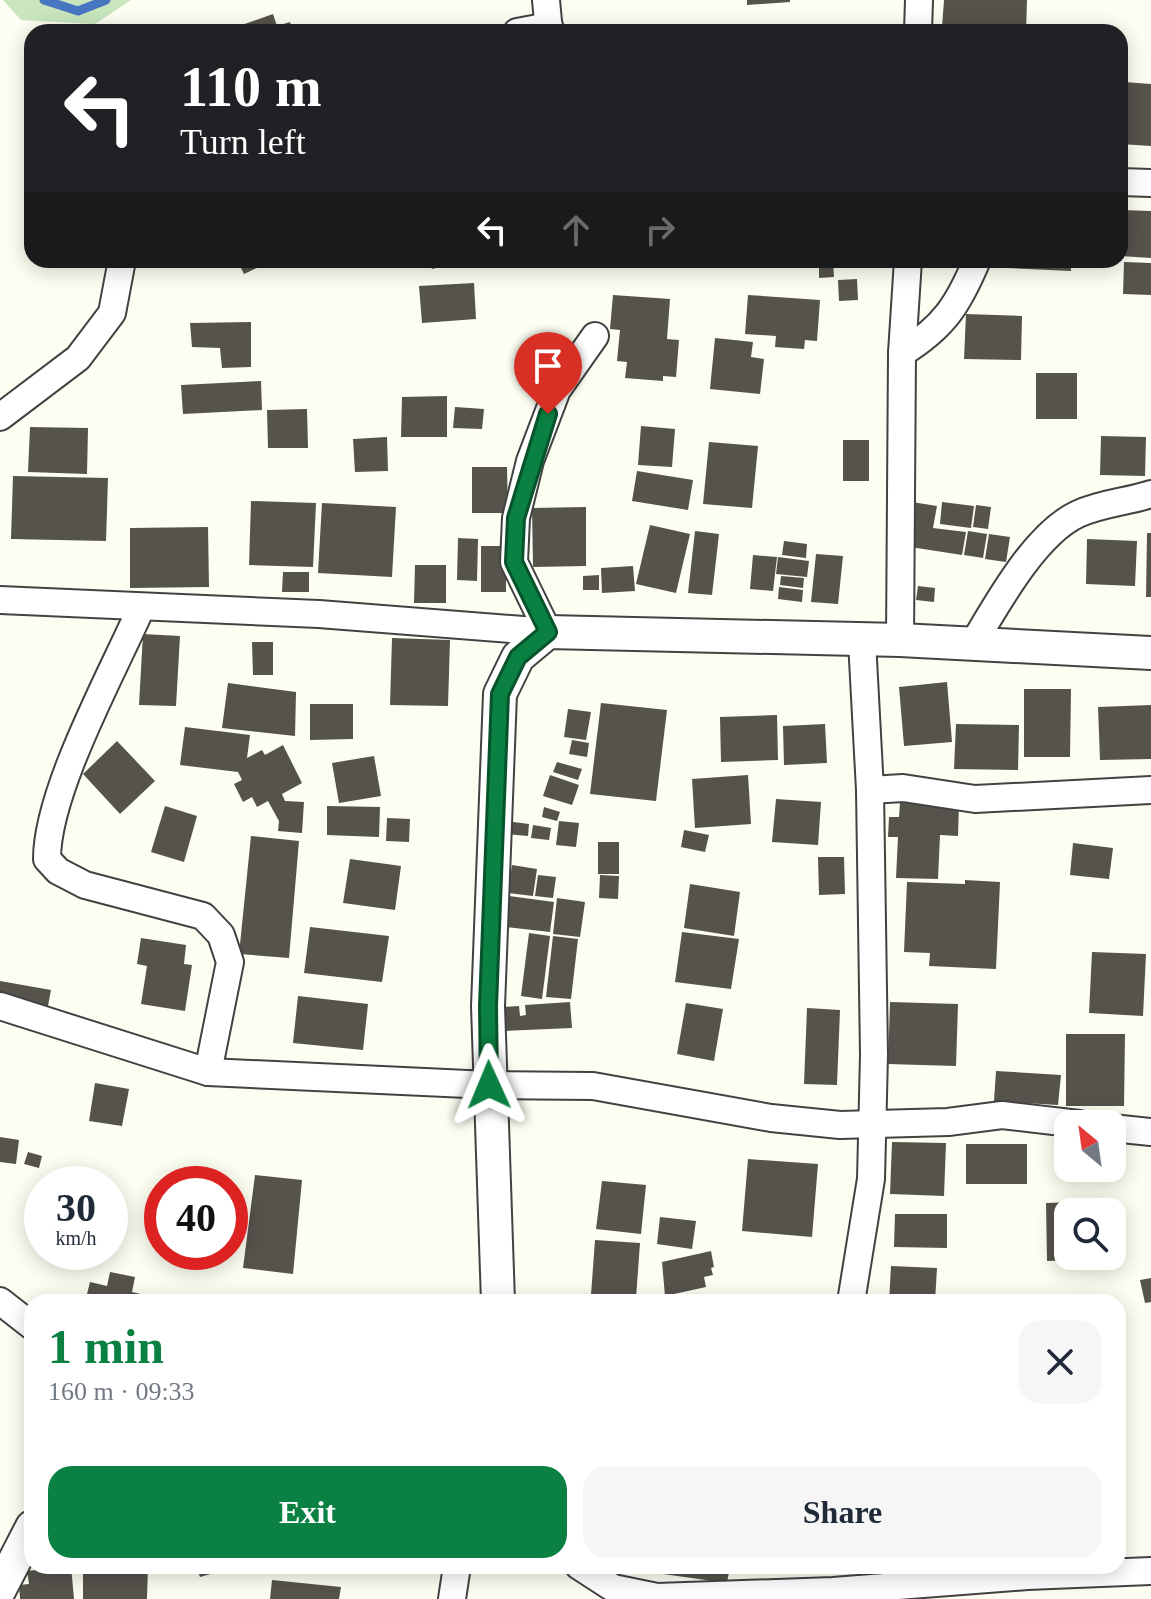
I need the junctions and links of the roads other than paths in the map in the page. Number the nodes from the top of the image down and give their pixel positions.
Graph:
1 (919, 0) edge
2 (918, 24) edge
3 (1128, 182) edge
4 (1151, 183) edge
5 (120, 268) edge
6 (907, 268) edge
7 (974, 268) edge
8 (595, 336) dead end
9 (902, 353) junction
10 (0, 417) edge
11 (1151, 494) edge
12 (0, 600) edge
13 (141, 608) junction
14 (548, 632) junction
15 (900, 640) junction
16 (862, 641) junction
17 (973, 644) junction
18 (1151, 653) edge
19 (870, 790) junction
20 (1151, 790) edge
21 (0, 1006) edge
22 (208, 1072) junction
23 (489, 1085) junction
24 (1054, 1121) edge
25 (872, 1123) junction
26 (1126, 1129) edge
27 (1151, 1132) edge
28 (498, 1294) edge
29 (852, 1294) edge
30 (0, 1301) edge
31 (24, 1320) edge
32 (24, 1542) edge
33 (1151, 1571) edge
34 (1126, 1572) edge
35 (456, 1574) edge
36 (591, 1574) edge
37 (1077, 1574) edge
38 (833, 1578) edge
39 (0, 1589) edge
40 (452, 1599) edge

1 - 2 street
3 - 4 street
5 - 10 street
6 - 9 street
7 - 9 street
8 - 14 street
9 - 15 street
11 - 17 street
12 - 13 street
13 - 14 street
13 - 22 street
14 - 16 street
14 - 23 street
15 - 16 street
15 - 17 street
16 - 19 street
17 - 18 street
19 - 20 street
19 - 25 street
21 - 22 street
22 - 23 street
23 - 25 street
23 - 28 street
24 - 25 street
25 - 29 street
26 - 27 street
30 - 31 street
32 - 39 street
33 - 34 street
35 - 40 street
36 - 38 street
37 - 38 street

